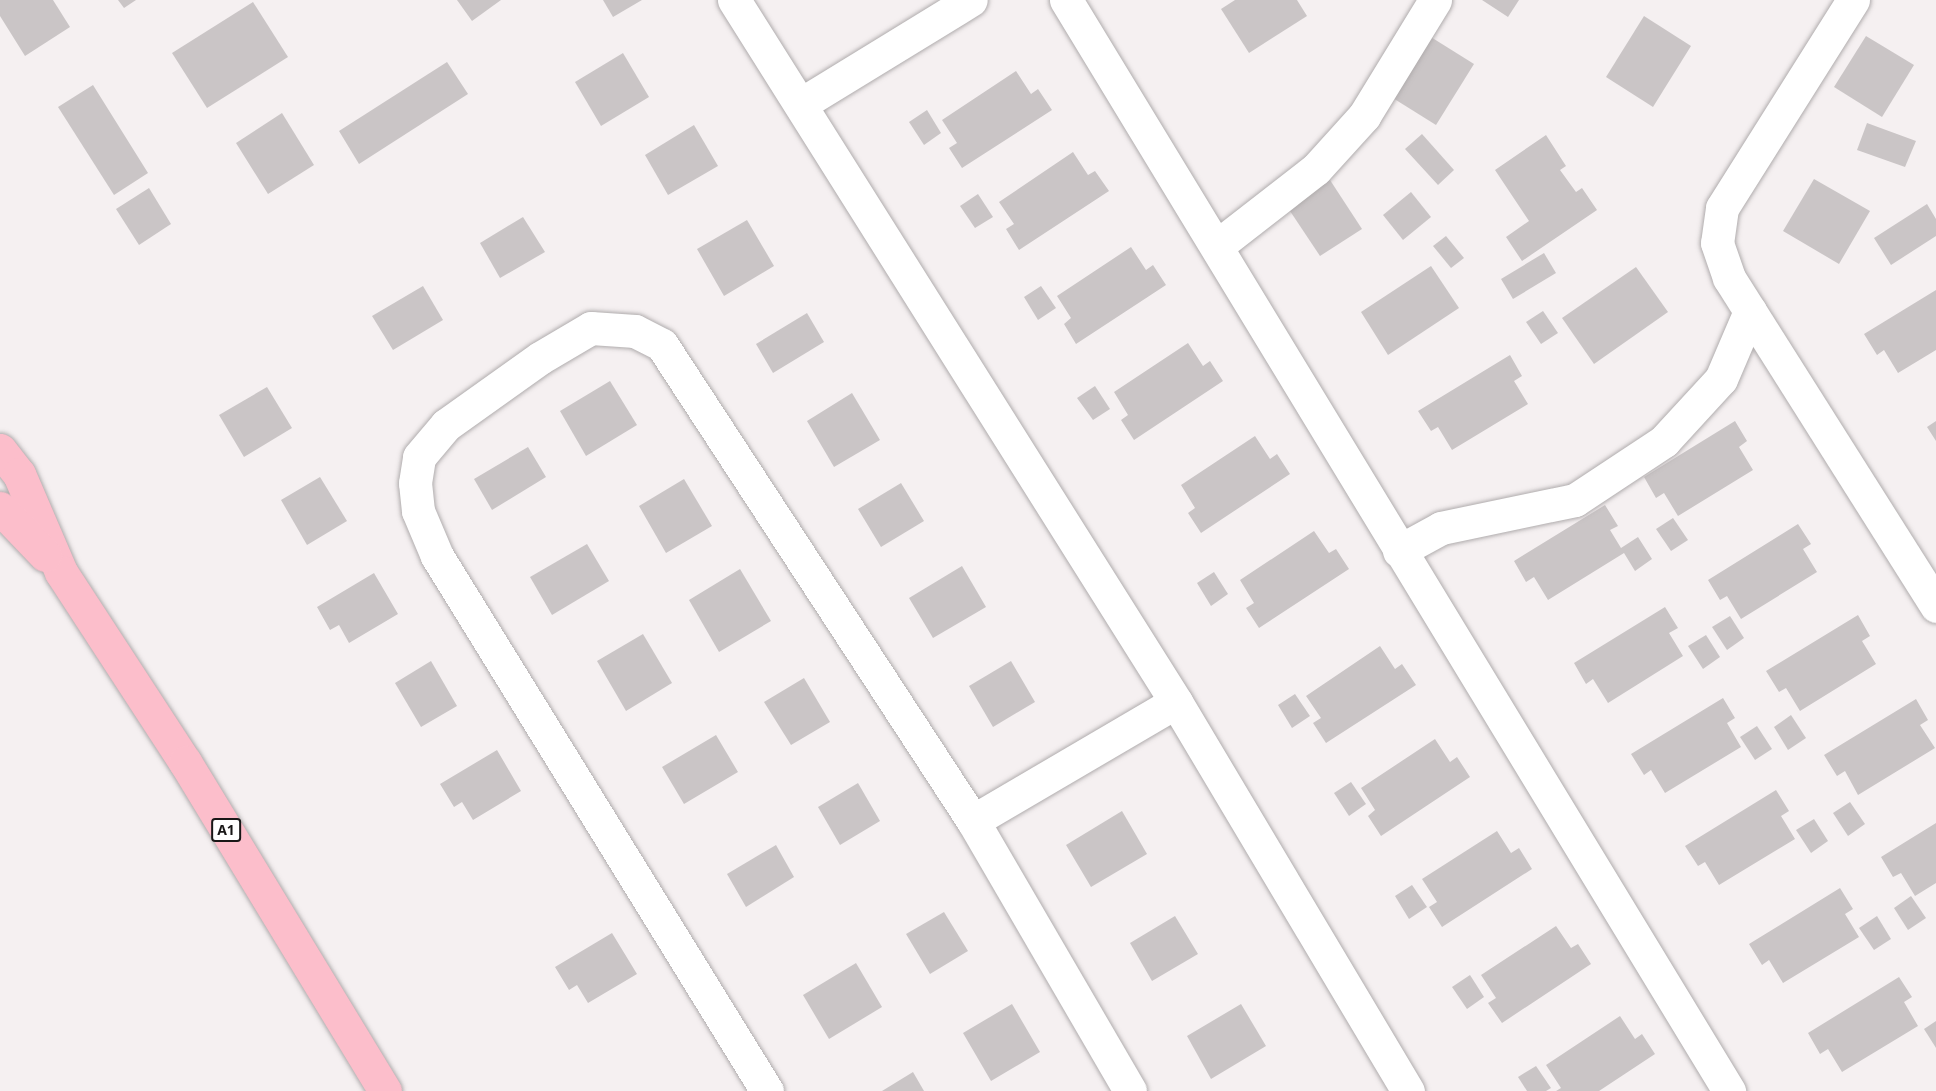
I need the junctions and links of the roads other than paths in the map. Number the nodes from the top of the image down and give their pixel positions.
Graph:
1 (734, 0) edge
2 (971, 0) edge
3 (1066, 0) edge
4 (1435, 0) edge
5 (1853, 0) edge
6 (801, 104) junction
7 (1217, 246) junction
8 (1750, 311) junction
9 (0, 450) edge
10 (0, 508) edge
11 (1399, 551) junction
12 (61, 572) junction
13 (1936, 606) edge
14 (1176, 702) junction
15 (973, 821) junction
16 (386, 1091) edge
17 (767, 1091) edge
18 (1130, 1091) edge
19 (1408, 1091) edge
20 (1729, 1091) edge

1 - 6 street
2 - 6 street
3 - 7 street
4 - 7 street
5 - 8 street
6 - 14 street
7 - 11 street
8 - 11 street
8 - 13 street
9 - 12 highway, A1
10 - 12 highway, A1
11 - 20 street
12 - 16 highway, A1
14 - 15 street
14 - 19 street
15 - 17 street
15 - 18 street

